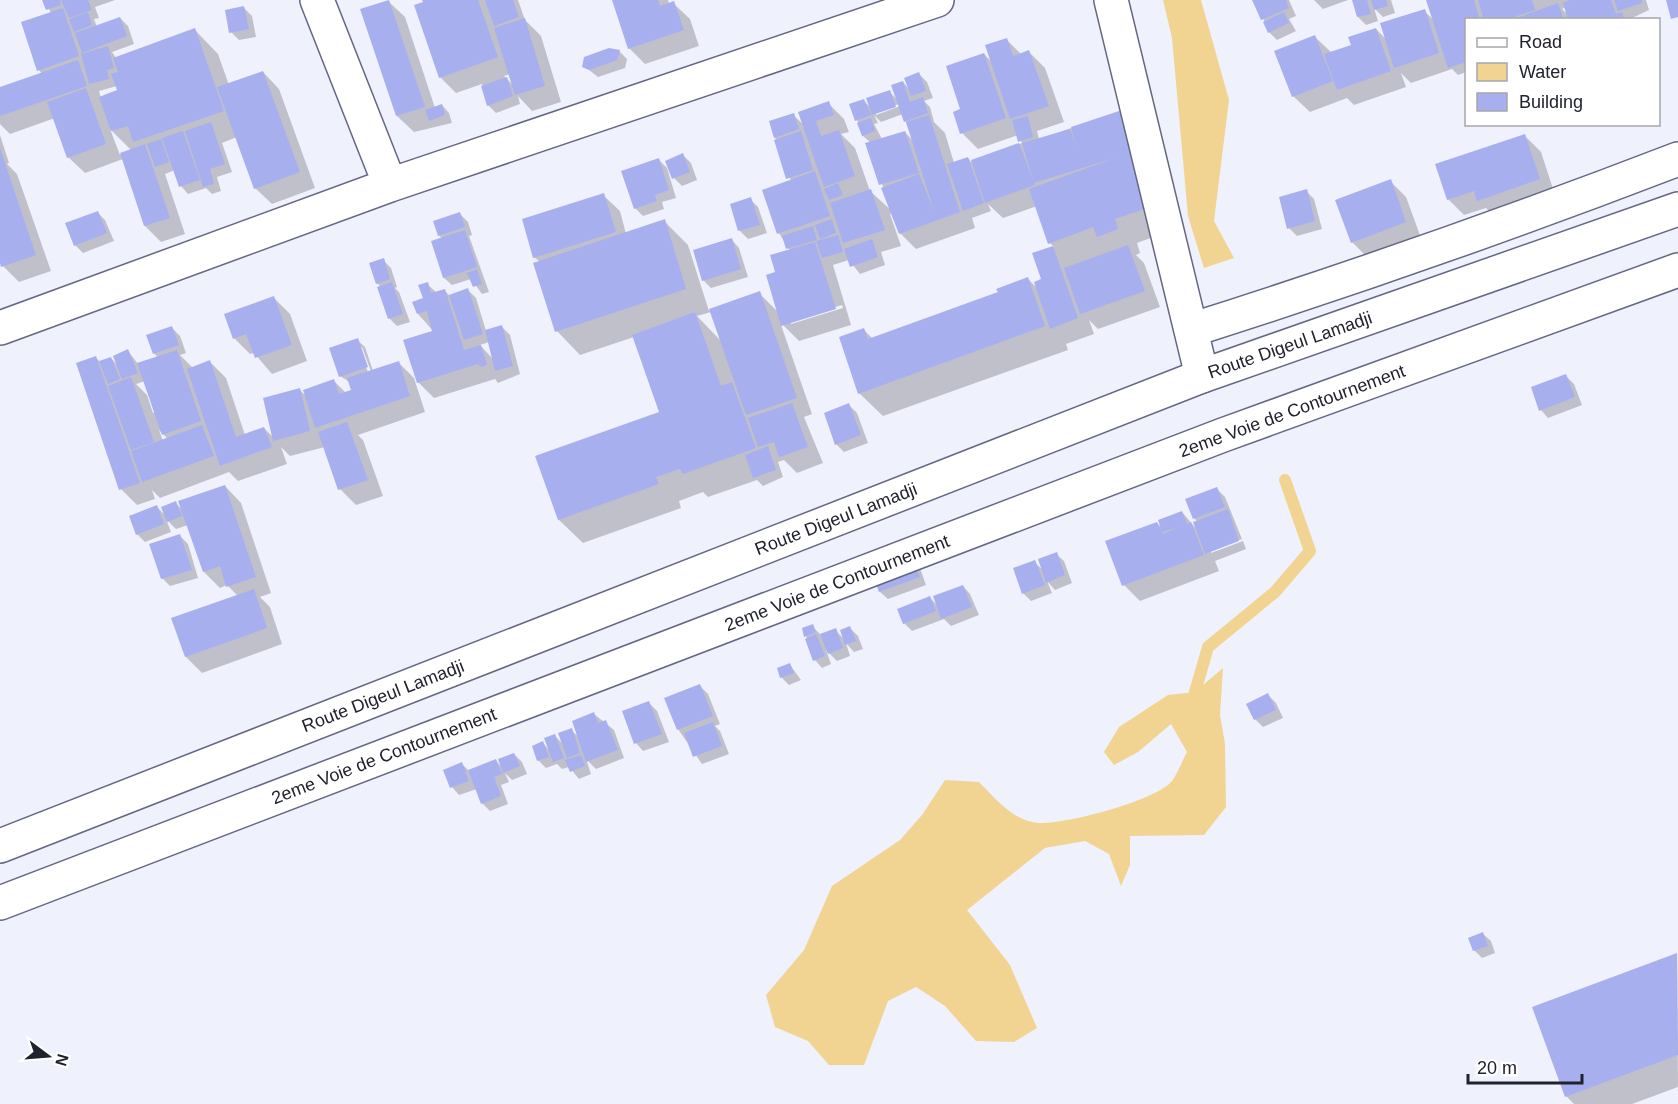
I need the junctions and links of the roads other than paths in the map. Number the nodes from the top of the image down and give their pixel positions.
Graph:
1 (317, 0) edge
2 (937, 0) edge
3 (1111, 0) edge
4 (1678, 159) edge
5 (390, 185) junction
6 (1678, 209) edge
7 (1678, 270) edge
8 (0, 328) edge
9 (1191, 330) junction
10 (1202, 376) junction
11 (0, 846) edge
12 (0, 903) edge

1 - 5 main road
2 - 5 main road
3 - 9 main road
4 - 9 main road
5 - 8 main road
6 - 10 main road, Route Digeul Lamadji
7 - 12 main road, 2eme Voie de Contournement
9 - 10 main road
10 - 11 main road, Route Digeul Lamadji

